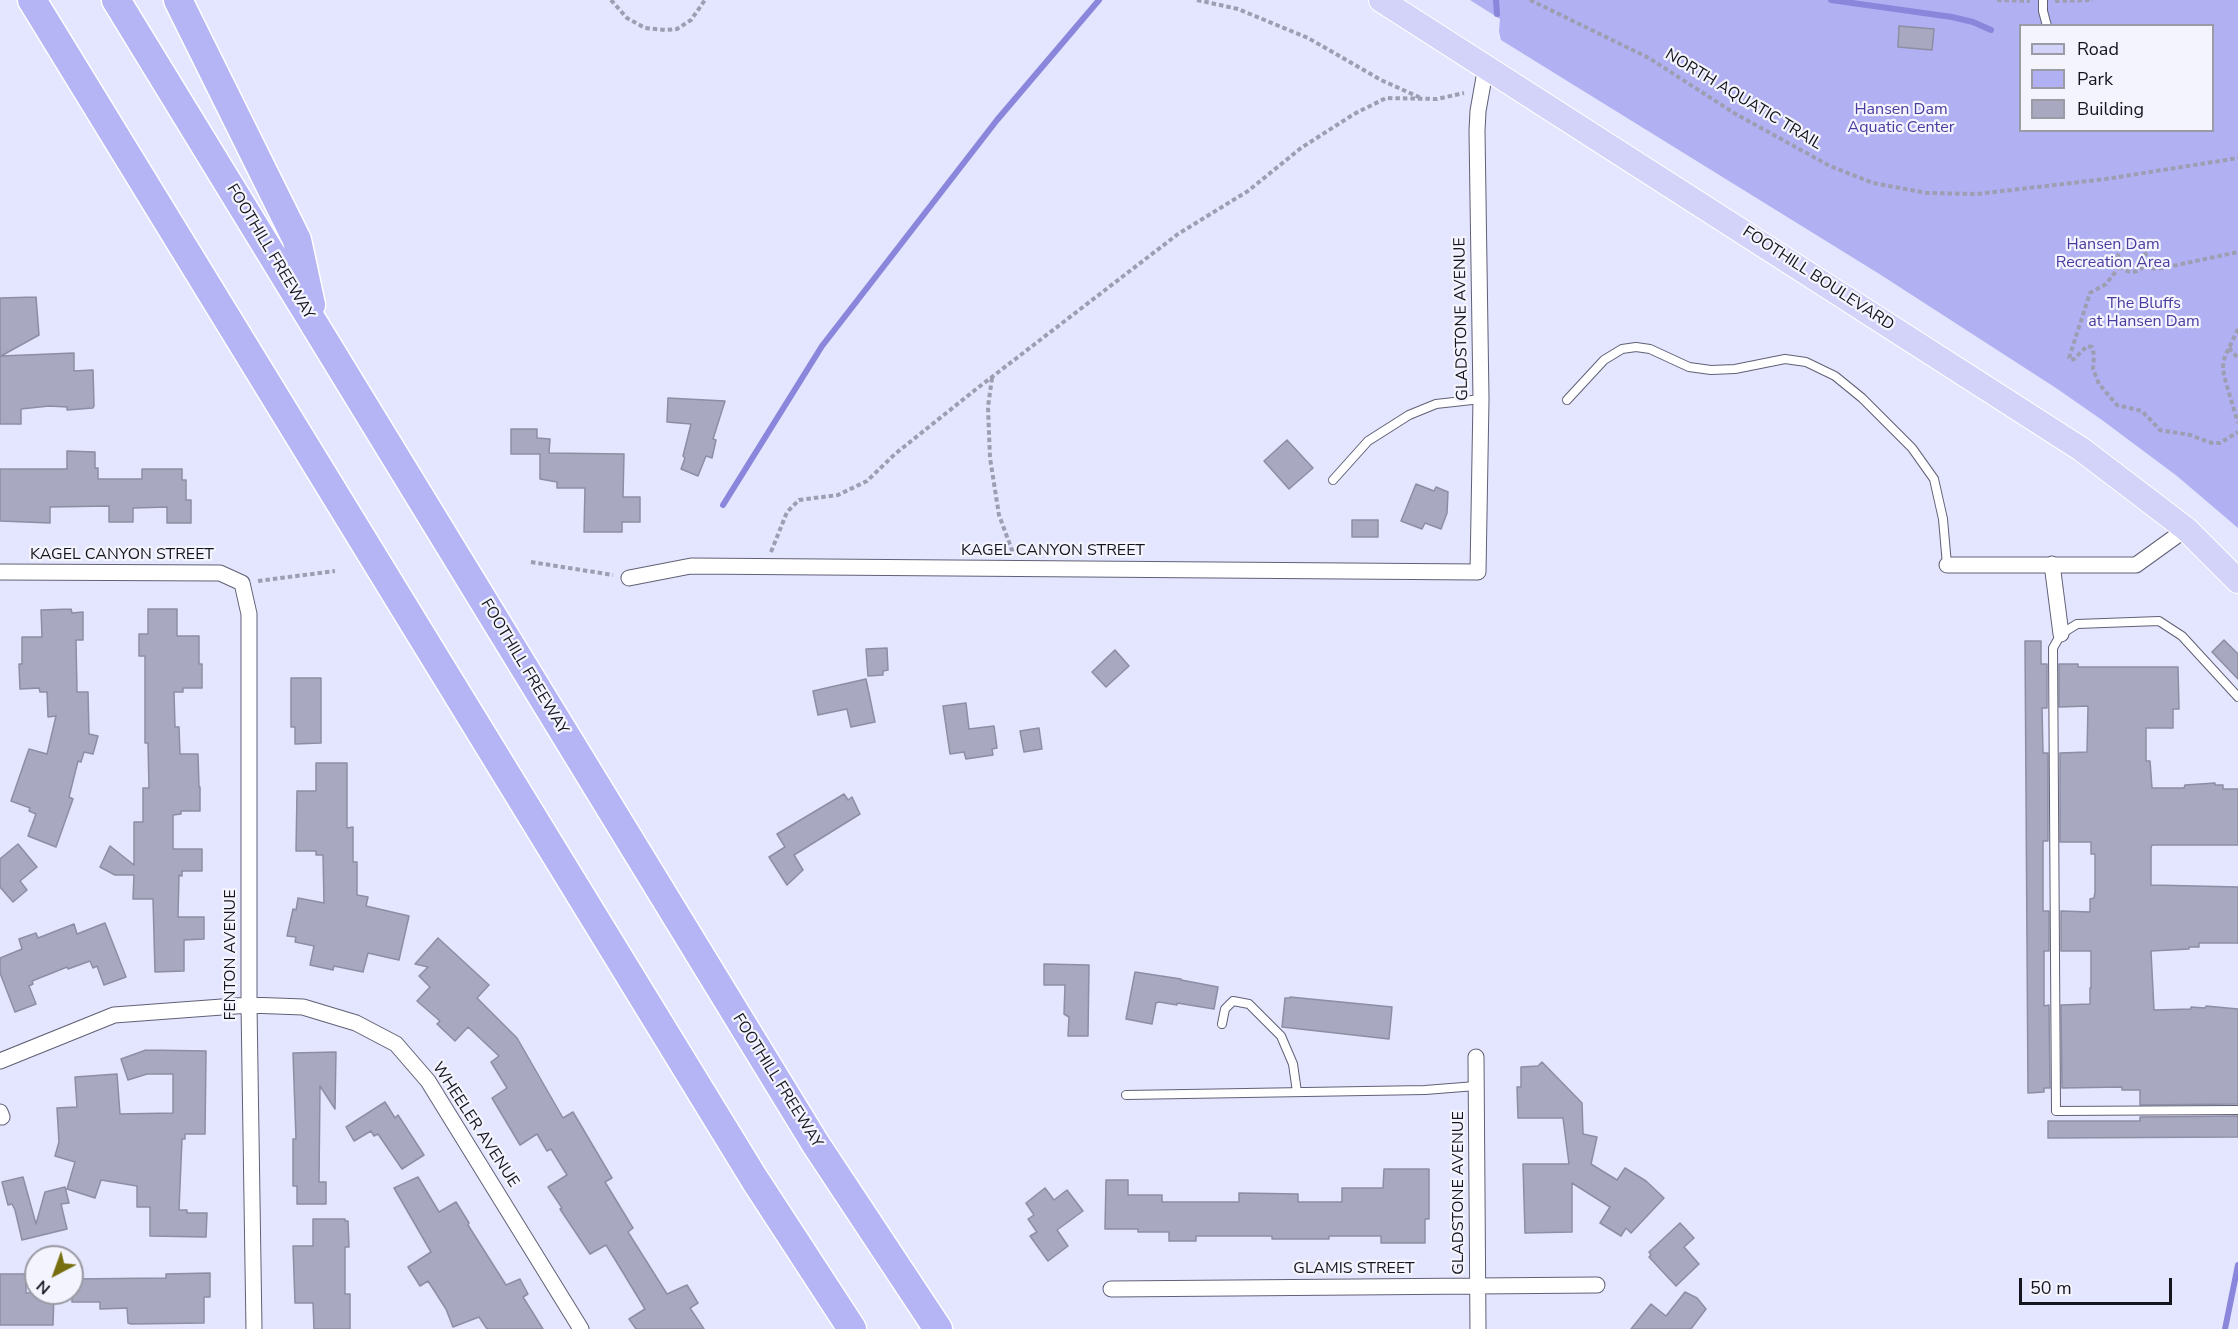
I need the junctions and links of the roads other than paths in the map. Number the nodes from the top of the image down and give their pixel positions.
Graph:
1 (32, 0) edge
2 (116, 0) edge
3 (178, 0) edge
4 (1382, 0) edge
5 (2043, 0) edge
6 (2046, 24) edge
7 (1486, 66) junction
8 (316, 327) junction
9 (1481, 399) junction
10 (1567, 400) dead end
11 (1333, 480) dead end
12 (2186, 529) junction
13 (2052, 564) junction
14 (1947, 565) joint
15 (0, 572) edge
16 (1478, 572) joint
17 (628, 578) road end
18 (2238, 581) edge
19 (242, 583) joint
20 (2061, 634) junction
21 (2238, 697) edge
22 (249, 1005) junction
23 (1222, 1024) dead end
24 (1476, 1057) dead end
25 (0, 1061) edge
26 (1476, 1086) junction
27 (1297, 1092) junction
28 (1126, 1095) dead end
29 (2238, 1110) edge
30 (1597, 1285) dead end
31 (1477, 1286) junction
32 (1111, 1289) dead end
33 (254, 1329) edge
34 (581, 1329) edge
35 (852, 1329) edge
36 (938, 1329) edge
37 (1478, 1329) edge

1 - 35 highway
2 - 8 highway, FOOTHILL FREEWAY
3 - 8 highway
4 - 7 main road, FOOTHILL BOULEVARD
5 - 6 lane
7 - 9 street, GLADSTONE AVENUE
7 - 12 main road, FOOTHILL BOULEVARD
8 - 36 highway, FOOTHILL FREEWAY
9 - 11 lane
9 - 16 street, GLADSTONE AVENUE
10 - 14 lane
12 - 13 street
12 - 18 main road, FOOTHILL BOULEVARD
13 - 14 street
13 - 20 street
15 - 19 street, KAGEL CANYON STREET
16 - 17 street, KAGEL CANYON STREET
19 - 22 street, FENTON AVENUE
20 - 21 lane
20 - 29 lane
22 - 25 street, WHEELER AVENUE
22 - 33 street, FENTON AVENUE
22 - 34 street, WHEELER AVENUE
23 - 27 lane
24 - 26 street, GLADSTONE AVENUE
26 - 27 lane
26 - 31 street, GLADSTONE AVENUE
27 - 28 lane
30 - 31 street, GLAMIS STREET
31 - 32 street, GLAMIS STREET
31 - 37 street, GLADSTONE AVENUE

